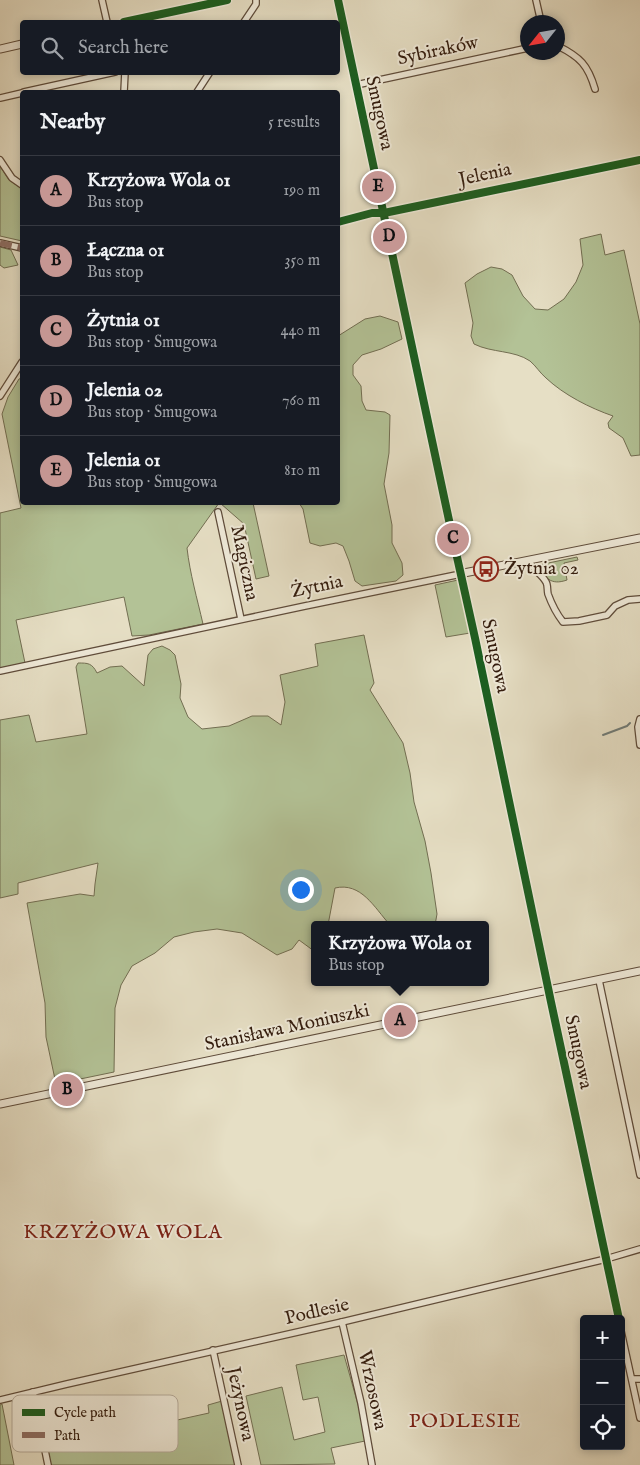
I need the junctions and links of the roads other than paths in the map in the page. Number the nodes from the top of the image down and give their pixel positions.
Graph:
1 (102, 0) edge
2 (227, 0) edge
3 (256, 0) edge
4 (338, 0) edge
5 (536, 0) edge
6 (539, 15) edge
7 (107, 20) edge
8 (133, 20) edge
9 (245, 20) edge
10 (20, 44) edge
11 (0, 49) edge
12 (520, 50) edge
13 (565, 50) edge
14 (102, 75) edge
15 (125, 75) edge
16 (208, 75) edge
17 (356, 85) junction
18 (595, 89) dead end
19 (36, 90) edge
20 (124, 90) edge
21 (198, 90) edge
22 (20, 94) edge
23 (0, 98) edge
24 (0, 160) edge
25 (640, 160) edge
26 (20, 184) edge
27 (384, 213) junction
28 (340, 222) edge
29 (0, 243) edge
30 (20, 248) edge
31 (20, 365) edge
32 (0, 396) edge
33 (218, 512) dead end
34 (640, 538) edge
35 (529, 560) junction
36 (461, 572) junction
37 (640, 599) edge
38 (241, 619) junction
39 (0, 671) edge
40 (640, 719) edge
41 (640, 745) edge
42 (640, 971) edge
43 (599, 980) junction
44 (549, 990) junction
45 (0, 1104) edge
46 (640, 1175) edge
47 (640, 1249) edge
48 (606, 1259) junction
49 (618, 1315) edge
50 (342, 1322) junction
51 (625, 1348) edge
52 (213, 1350) junction
53 (632, 1379) junction
54 (640, 1379) edge
55 (33, 1392) junction
56 (21, 1395) edge
57 (34, 1395) edge
58 (640, 1418) edge
59 (45, 1452) edge
60 (48, 1465) edge
61 (238, 1465) edge
62 (372, 1465) edge

1 - 7 street
2 - 8 street
3 - 9 street
4 - 17 street, Smugowa
5 - 6 street
10 - 11 street
12 - 17 street, Sybiraków
13 - 18 street
14 - 19 street
15 - 20 street
16 - 21 street
17 - 27 street, Smugowa
22 - 23 street
24 - 26 street
25 - 27 street, Jelenia
27 - 28 street, Jelenia
27 - 36 street, Smugowa
29 - 30 street
31 - 32 street
33 - 38 street, Magiczna
34 - 35 street, Żytnia
35 - 36 street, Żytnia
35 - 37 street
36 - 38 street, Żytnia
36 - 44 street, Smugowa
38 - 39 street, Żytnia
40 - 41 street
42 - 43 street, Stanisława Moniuszki
43 - 44 street, Stanisława Moniuszki
43 - 46 street
44 - 45 street, Stanisława Moniuszki
44 - 48 street, Smugowa
47 - 48 street, Podlesie
48 - 49 street, Smugowa
48 - 50 street, Podlesie
50 - 52 street, Podlesie
50 - 62 street, Wrzosowa
51 - 53 street
52 - 55 street, Podlesie
52 - 61 street, Jeżynowa
53 - 54 street
53 - 58 street
55 - 56 street, Podlesie
55 - 57 street
59 - 60 street

